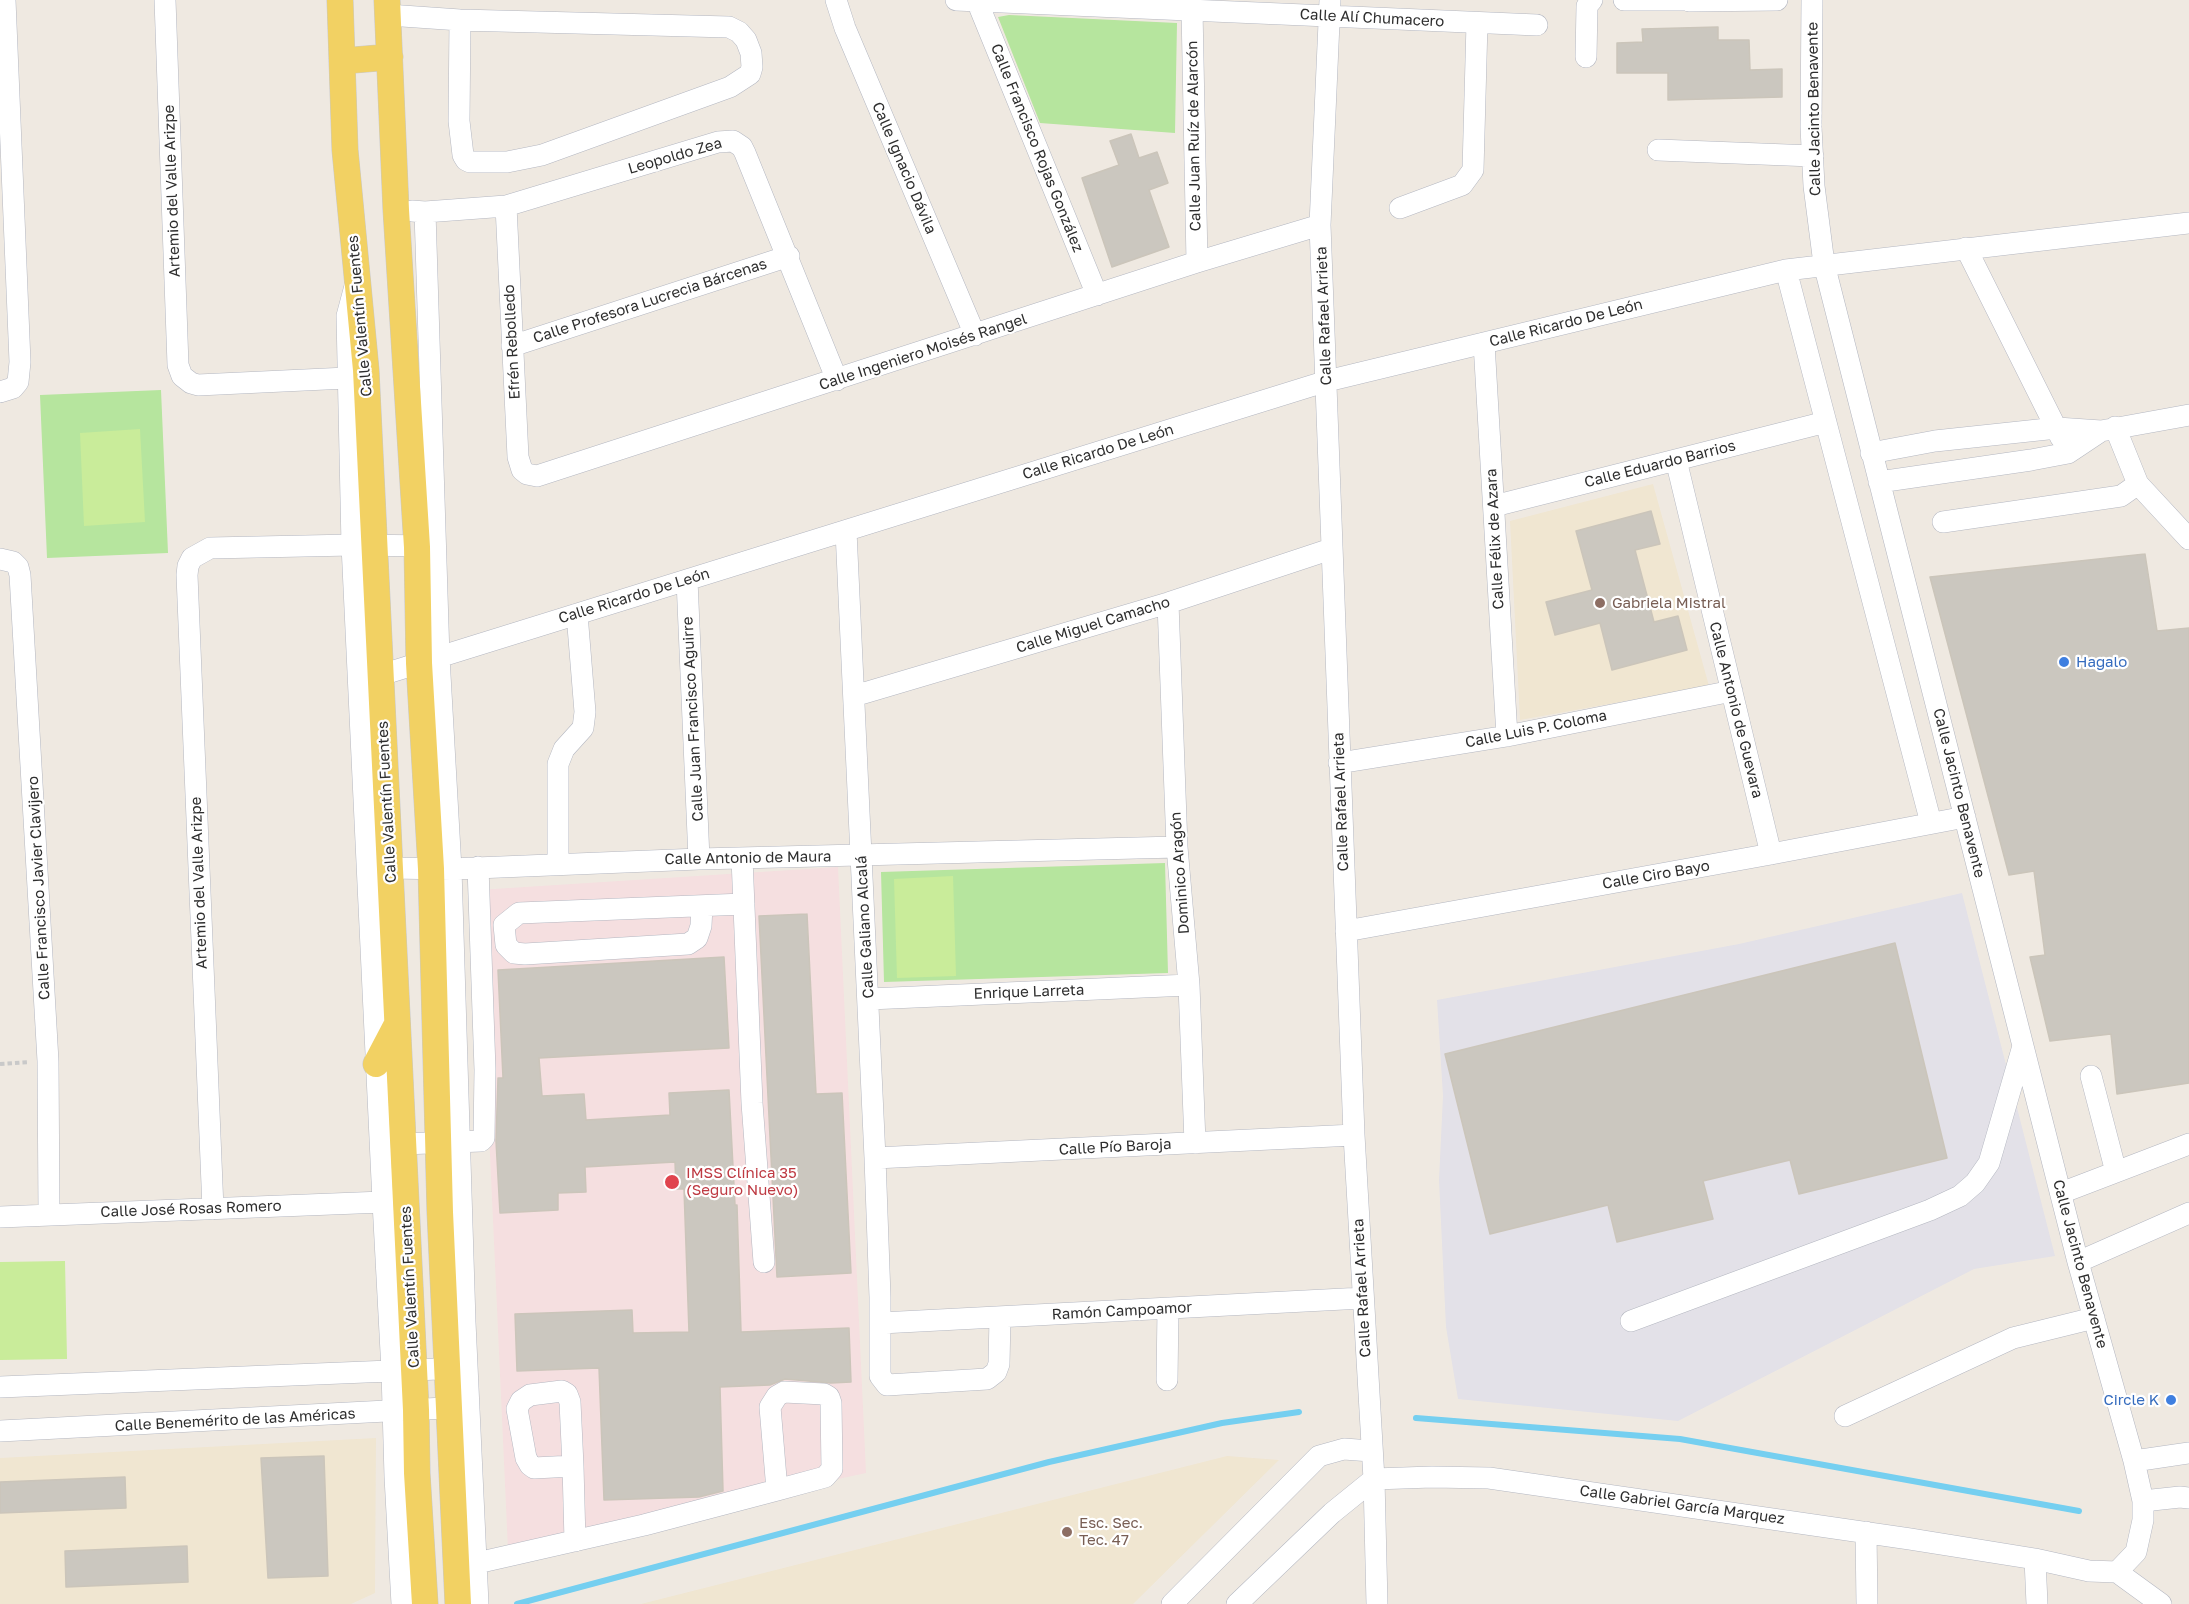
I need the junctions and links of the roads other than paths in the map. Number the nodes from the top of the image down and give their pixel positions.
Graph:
1 (5, 0) edge
2 (165, 0) edge
3 (340, 0) edge
4 (836, 0) edge
5 (956, 0) edge
6 (1592, 0) edge
7 (1624, 0) edge
8 (1777, 0) edge
9 (1812, 0) edge
10 (977, 1) edge
11 (1689, 1) edge
12 (388, 7) edge
13 (1329, 8) edge
14 (1192, 9) junction
15 (460, 20) junction
16 (1477, 23) junction
17 (1537, 25) dead end
18 (390, 57) junction
19 (1586, 57) dead end
20 (342, 61) junction
21 (1658, 150) dead end
22 (1813, 156) junction
23 (506, 206) junction
24 (1400, 208) dead end
25 (396, 210) junction
26 (425, 212) junction
27 (2189, 223) edge
28 (1320, 225) junction
29 (1966, 248) junction
30 (789, 256) junction
31 (1197, 262) junction
32 (1824, 264) junction
33 (1786, 270) junction
34 (358, 277) junction
35 (1097, 295) junction
36 (975, 335) junction
37 (1484, 343) junction
38 (512, 346) junction
39 (347, 378) junction
40 (837, 380) junction
41 (1327, 381) junction
42 (6, 390) edge
43 (2189, 415) edge
44 (1826, 422) junction
45 (2057, 428) junction
46 (2108, 429) junction
47 (1871, 453) junction
48 (2068, 453) junction
49 (1676, 460) junction
50 (527, 474) joint
51 (1879, 482) junction
52 (2138, 484) junction
53 (1494, 506) junction
54 (1943, 522) dead end
55 (846, 531) junction
56 (2189, 539) edge
57 (364, 546) junction
58 (427, 546) junction
59 (1331, 549) junction
60 (7, 562) edge
61 (687, 580) junction
62 (1168, 603) junction
63 (577, 614) junction
64 (429, 660) junction
65 (381, 675) junction
66 (1732, 691) junction
67 (854, 696) junction
68 (1506, 736) junction
69 (1339, 764) junction
70 (1965, 817) junction
71 (1931, 823) junction
72 (1178, 847) junction
73 (1771, 854) junction
74 (861, 855) junction
75 (742, 858) junction
76 (699, 859) junction
77 (558, 864) junction
78 (478, 867) junction
79 (390, 868) junction
80 (441, 869) junction
81 (744, 904) junction
82 (702, 906) junction
83 (1346, 931) junction
84 (1189, 985) junction
85 (869, 999) junction
86 (398, 1021) junction
87 (2023, 1046) junction
88 (376, 1064) junction
89 (2091, 1076) dead end
90 (1354, 1135) junction
91 (449, 1143) junction
92 (1195, 1143) junction
93 (403, 1144) junction
94 (2189, 1144) edge
95 (875, 1158) junction
96 (2116, 1172) junction
97 (2061, 1193) junction
98 (383, 1202) junction
99 (213, 1209) junction
100 (2189, 1212) edge
101 (49, 1215) junction
102 (0, 1217) edge
103 (764, 1262) dead end
104 (2078, 1262) junction
105 (1363, 1298) junction
106 (1168, 1309) junction
107 (1000, 1318) junction
108 (2094, 1318) junction
109 (1631, 1321) dead end
110 (881, 1323) junction
111 (457, 1368) junction
112 (403, 1370) junction
113 (1167, 1380) dead end
114 (0, 1386) edge
115 (459, 1408) junction
116 (404, 1411) junction
117 (1845, 1416) dead end
118 (0, 1431) edge
119 (1371, 1451) junction
120 (2189, 1453) edge
121 (2134, 1461) junction
122 (573, 1466) dead end
123 (1374, 1479) junction
124 (777, 1490) junction
125 (2189, 1498) edge
126 (2143, 1500) junction
127 (1866, 1532) junction
128 (575, 1541) junction
129 (2035, 1559) junction
130 (470, 1572) junction
131 (2116, 1572) junction
132 (412, 1578) junction
133 (402, 1604) edge
134 (425, 1604) edge
135 (458, 1604) edge
136 (478, 1604) edge
137 (1172, 1604) edge
138 (1237, 1604) edge
139 (1377, 1604) edge
140 (1867, 1604) edge
141 (2037, 1604) edge
142 (2161, 1604) edge

1 - 42 street
2 - 39 street, Artemio del Valle Arizpe
3 - 20 main road, Calle Valentín Fuentes
4 - 36 street, Calle Ignacio Dávila
5 - 10 street, Calle Alí Chumacero
6 - 19 street
7 - 11 street
8 - 11 street
9 - 22 street, Calle Jacinto Benavente
10 - 14 street, Calle Alí Chumacero
10 - 35 street, Calle Francisco Rojas González
12 - 15 street
12 - 18 main road
13 - 14 street, Calle Alí Chumacero
13 - 16 street, Calle Alí Chumacero
13 - 28 street, Calle Rafael Arrieta
14 - 31 street, Calle Juan Ruíz de Alarcón
15 - 15 street
16 - 17 street, Calle Alí Chumacero
16 - 24 street
18 - 20 main road
18 - 25 main road
20 - 34 main road, Calle Valentín Fuentes
21 - 22 street
22 - 32 street, Calle Jacinto Benavente
23 - 26 street, Leopoldo Zea
23 - 30 street, Leopoldo Zea
23 - 38 street, Efrén Rebolledo
25 - 26 street, Leopoldo Zea
25 - 58 main road
26 - 58 street
27 - 29 street, Calle Ricardo De León
28 - 31 street, Calle Ingeniero Moisés Rangel
28 - 41 street, Calle Rafael Arrieta
29 - 32 street, Calle Ricardo De León
29 - 45 street
30 - 38 street, Calle Profesora Lucrecia Bárcenas
30 - 40 street, Leopoldo Zea
31 - 35 street, Calle Ingeniero Moisés Rangel
32 - 33 street, Calle Ricardo De León
32 - 47 street, Calle Jacinto Benavente
33 - 37 street, Calle Ricardo De León
33 - 44 street
34 - 39 street
34 - 57 main road, Calle Valentín Fuentes
35 - 36 street, Calle Ingeniero Moisés Rangel
36 - 40 street, Calle Ingeniero Moisés Rangel
37 - 41 street, Calle Ricardo De León
37 - 53 street, Calle Félix de Azara
38 - 50 street, Efrén Rebolledo
39 - 57 street
40 - 50 street, Calle Ingeniero Moisés Rangel
41 - 55 street, Calle Ricardo De León
41 - 59 street, Calle Rafael Arrieta
43 - 46 street
44 - 49 street, Calle Eduardo Barrios
44 - 71 street
45 - 46 street
45 - 47 street
45 - 48 street
46 - 48 street
46 - 52 street
47 - 51 street, Calle Jacinto Benavente
48 - 51 street
49 - 53 street, Calle Eduardo Barrios
49 - 66 street, Calle Antonio de Guevara
51 - 70 street, Calle Jacinto Benavente
52 - 54 street
52 - 56 street
53 - 68 street, Calle Félix de Azara
55 - 61 street, Calle Ricardo De León
55 - 67 street, Calle Galiano Alcalá
57 - 58 street
57 - 65 main road, Calle Valentín Fuentes
57 - 88 street
57 - 99 street, Artemio del Valle Arizpe
58 - 64 main road
59 - 62 street, Calle Miguel Camacho
59 - 69 street, Calle Rafael Arrieta
60 - 101 street, Calle Francisco Javier Clavijero
61 - 63 street, Calle Ricardo De León
61 - 76 street, Calle Juan Francisco Aguirre
62 - 67 street, Calle Miguel Camacho
62 - 72 street, Dominico Aragón
63 - 64 street, Calle Ricardo De León
63 - 77 street
64 - 65 street, Calle Ricardo De León
64 - 80 main road
65 - 79 main road, Calle Valentín Fuentes
66 - 68 street, Calle Luis P. Coloma
66 - 73 street, Calle Antonio de Guevara
67 - 74 street, Calle Galiano Alcalá
68 - 69 street, Calle Luis P. Coloma
69 - 83 street, Calle Rafael Arrieta
70 - 71 street, Calle Ciro Bayo
70 - 87 street, Calle Jacinto Benavente
71 - 73 street, Calle Ciro Bayo
72 - 74 street, Calle Antonio de Maura
72 - 84 street, Dominico Aragón
73 - 83 street, Calle Ciro Bayo
74 - 75 street, Calle Antonio de Maura
74 - 85 street, Calle Galiano Alcalá
75 - 76 street, Calle Antonio de Maura
75 - 81 street
76 - 77 street, Calle Antonio de Maura
77 - 78 street, Calle Antonio de Maura
78 - 80 street, Calle Antonio de Maura
78 - 91 street
79 - 80 street, Calle Antonio de Maura
79 - 86 main road, Calle Valentín Fuentes
80 - 91 main road
81 - 82 street
81 - 103 street
82 - 82 street
83 - 90 street, Calle Rafael Arrieta
84 - 85 street, Enrique Larreta
84 - 92 street, Dominico Aragón
85 - 95 street, Calle Galiano Alcalá
86 - 88 main road
86 - 93 main road, Calle Valentín Fuentes
87 - 97 street, Calle Jacinto Benavente
87 - 109 street
88 - 98 street
89 - 96 street
90 - 92 street, Calle Pío Baroja
90 - 105 street, Calle Rafael Arrieta
91 - 93 street
91 - 111 main road
92 - 95 street, Calle Pío Baroja
93 - 112 main road, Calle Valentín Fuentes
94 - 96 street
95 - 110 street, Calle Galiano Alcalá
96 - 97 street
97 - 104 street, Calle Jacinto Benavente
98 - 99 street, Calle José Rosas Romero
98 - 112 street
99 - 101 street, Calle José Rosas Romero
100 - 104 street
101 - 102 street, Calle José Rosas Romero
104 - 108 street, Calle Jacinto Benavente
105 - 106 street, Ramón Campoamor
105 - 119 street, Calle Rafael Arrieta
106 - 107 street, Ramón Campoamor
106 - 113 street
107 - 110 street, Ramón Campoamor
107 - 110 street, Calle Galiano Alcalá
108 - 117 street
108 - 121 street, Calle Jacinto Benavente
111 - 112 street
111 - 115 main road
112 - 114 street
112 - 116 main road, Calle Valentín Fuentes
115 - 116 street, Calle Benemérito de las Américas
115 - 130 main road
116 - 118 street, Calle Benemérito de las Américas
116 - 132 main road, Calle Valentín Fuentes
119 - 123 street, Calle Rafael Arrieta
119 - 137 street
120 - 121 street
121 - 126 street, Calle Jacinto Benavente
122 - 128 street
123 - 127 street, Calle Gabriel García Marquez
123 - 138 street
123 - 139 street, Calle Rafael Arrieta
124 - 124 street
124 - 128 street
125 - 126 street
126 - 131 street, Calle Jacinto Benavente
127 - 129 street, Calle Gabriel García Marquez
127 - 140 street
128 - 130 street
129 - 131 street, Calle Gabriel García Marquez
129 - 141 street
130 - 135 main road
130 - 136 street
131 - 142 street
132 - 133 street
132 - 134 main road, Calle Valentín Fuentes

